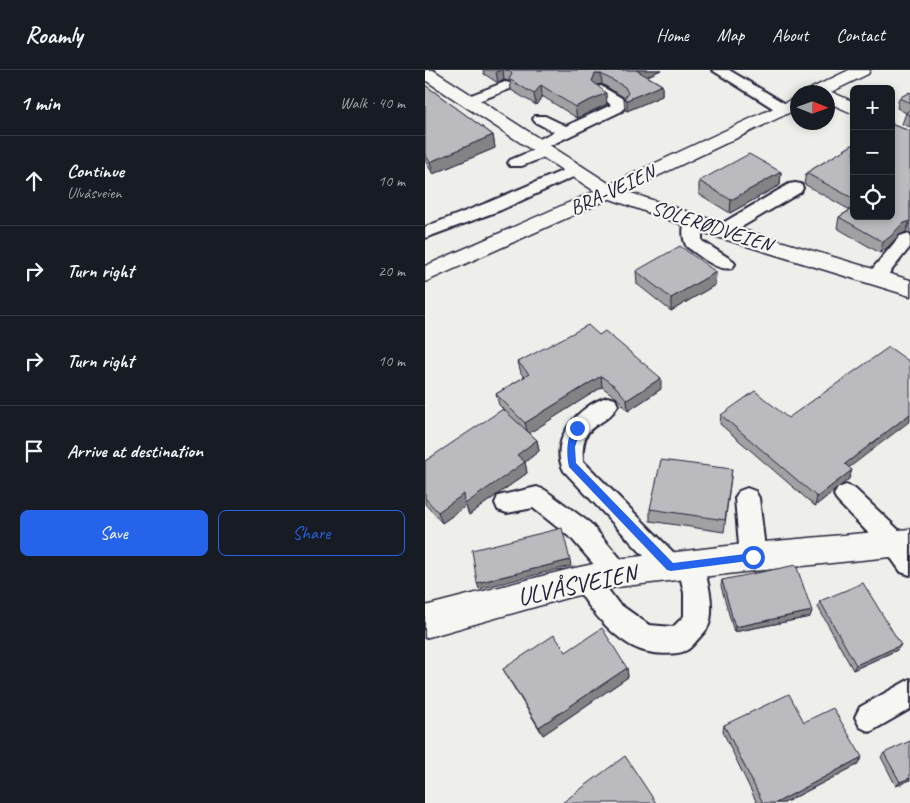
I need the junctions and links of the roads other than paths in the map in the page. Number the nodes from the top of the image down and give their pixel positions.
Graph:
1 (719, 70) edge
2 (862, 70) edge
3 (425, 72) edge
4 (505, 86) edge
5 (835, 86) edge
6 (601, 90) edge
7 (471, 100) junction
8 (835, 100) edge
9 (790, 106) edge
10 (790, 106) edge
11 (850, 107) edge
12 (539, 119) dead end
13 (566, 132) junction
14 (542, 148) junction
15 (516, 163) dead end
16 (576, 170) junction
17 (795, 188) dead end
18 (609, 192) junction
19 (693, 221) junction
20 (722, 231) junction
21 (425, 233) edge
22 (906, 240) dead end
23 (726, 264) dead end
24 (425, 276) edge
25 (876, 277) junction
26 (910, 288) edge
27 (607, 405) dead end
28 (847, 495) dead end
29 (747, 498) dead end
30 (507, 503) dead end
31 (905, 550) edge
32 (753, 557) junction
33 (680, 566) junction
34 (617, 573) junction
35 (586, 580) junction
36 (425, 622) edge
37 (910, 693) edge
38 (870, 717) dead end

1 - 9 lane
2 - 5 street
3 - 7 street, SOLERØDVEIEN
4 - 7 lane
6 - 13 lane
7 - 14 street, SOLERØDVEIEN
8 - 11 street
10 - 18 street, BRA-VEIEN
12 - 13 lane
13 - 14 lane
14 - 15 lane
14 - 16 street, SOLERØDVEIEN
16 - 18 street, SOLERØDVEIEN
16 - 21 lane
17 - 20 lane
18 - 19 street, SOLERØDVEIEN
18 - 24 street, BRA-VEIEN
19 - 20 street, SOLERØDVEIEN
19 - 23 lane
20 - 25 street, SOLERØDVEIEN
22 - 25 lane
25 - 26 street, SOLERØDVEIEN
27 - 33 lane
28 - 31 lane
29 - 32 lane
30 - 34 lane
31 - 32 street, ULVÅSVEIEN
32 - 33 street, ULVÅSVEIEN
33 - 34 street, ULVÅSVEIEN
33 - 35 lane
34 - 35 street, ULVÅSVEIEN
35 - 36 street, ULVÅSVEIEN
37 - 38 lane

